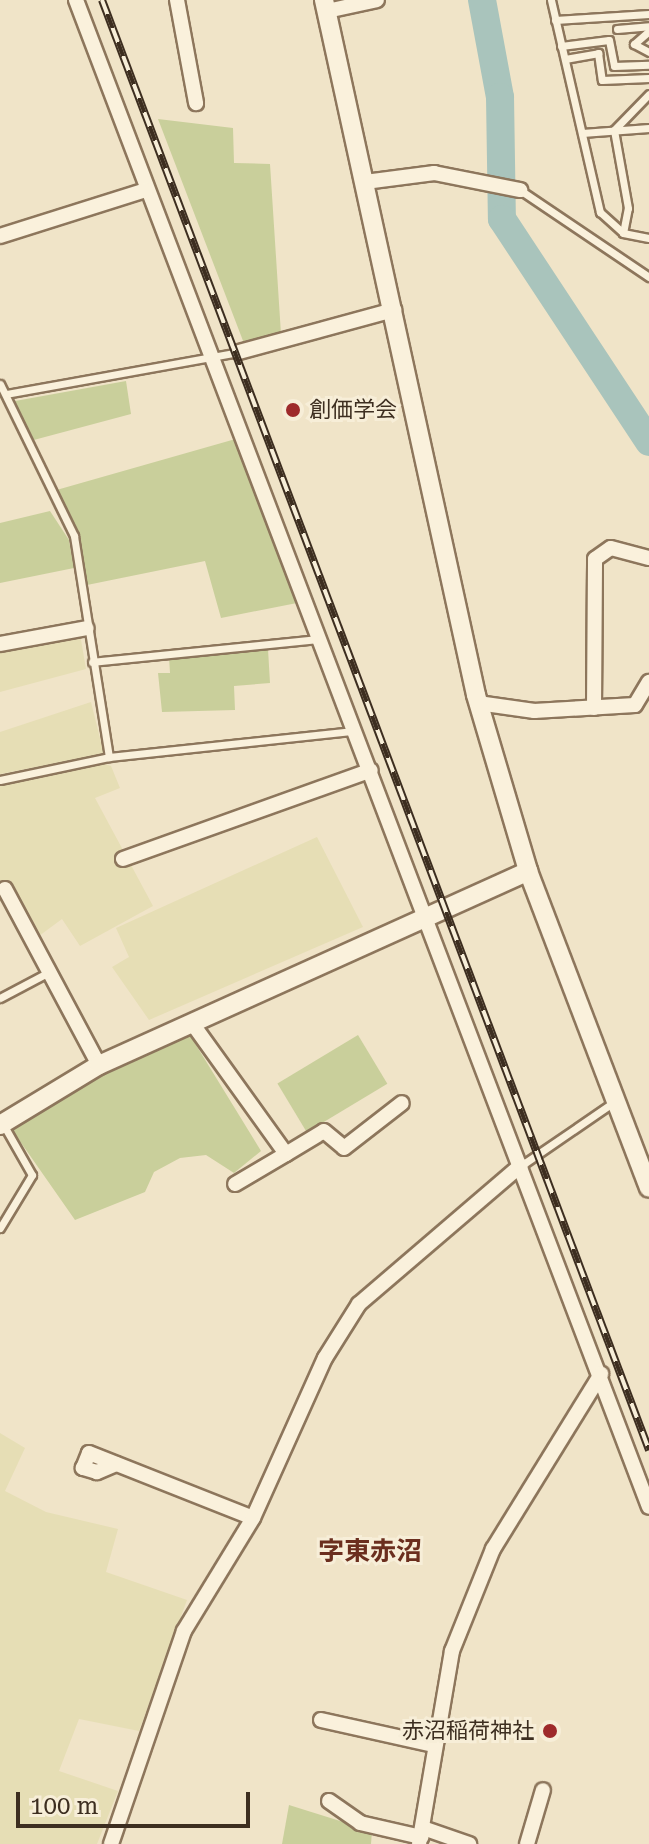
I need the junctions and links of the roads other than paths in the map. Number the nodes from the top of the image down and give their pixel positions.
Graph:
1 (76, 0) edge
2 (177, 0) edge
3 (377, 0) edge
4 (551, 0) edge
5 (326, 6) edge
6 (649, 14) edge
7 (555, 20) junction
8 (617, 29) dead end
9 (649, 29) edge
10 (561, 46) junction
11 (649, 52) edge
12 (565, 59) junction
13 (649, 65) edge
14 (649, 78) edge
15 (649, 94) edge
16 (196, 103) dead end
17 (649, 128) edge
18 (614, 130) junction
19 (582, 133) junction
20 (365, 182) junction
21 (146, 190) junction
22 (520, 190) joint
23 (623, 233) junction
24 (0, 236) edge
25 (649, 238) edge
26 (649, 277) edge
27 (394, 310) junction
28 (239, 352) joint
29 (218, 358) junction
30 (0, 384) edge
31 (6, 394) junction
32 (649, 558) edge
33 (87, 628) junction
34 (322, 638) junction
35 (0, 644) edge
36 (92, 662) junction
37 (649, 682) edge
38 (478, 703) junction
39 (594, 708) junction
40 (356, 730) junction
41 (109, 757) junction
42 (371, 770) junction
43 (0, 780) edge
44 (123, 859) dead end
45 (528, 871) junction
46 (5, 889) dead end
47 (425, 911) junction
48 (49, 972) junction
49 (0, 998) edge
50 (192, 1023) junction
51 (99, 1065) junction
52 (616, 1101) junction
53 (402, 1103) dead end
54 (1, 1124) edge
55 (286, 1154) junction
56 (521, 1165) junction
57 (646, 1170) edge
58 (235, 1184) dead end
59 (649, 1188) edge
60 (0, 1228) edge
61 (601, 1374) junction
62 (116, 1464) dead end
63 (649, 1507) edge
64 (253, 1518) junction
65 (321, 1720) dead end
66 (434, 1745) junction
67 (543, 1790) dead end
68 (329, 1801) dead end
69 (421, 1836) edge
70 (111, 1844) edge
71 (469, 1844) edge
72 (527, 1844) edge

1 - 21 street
2 - 16 street
3 - 5 street
4 - 7 lane
5 - 20 street
6 - 7 lane
7 - 10 lane
8 - 9 lane
9 - 11 lane
10 - 12 lane
10 - 13 lane
12 - 14 lane
12 - 19 lane
15 - 18 lane
17 - 18 lane
18 - 19 lane
18 - 23 lane
19 - 23 lane
20 - 22 street
20 - 27 street
21 - 24 street
21 - 29 street
22 - 26 lane
23 - 25 lane
27 - 28 street
27 - 38 street
28 - 29 lane
29 - 31 lane
29 - 34 street
30 - 31 lane
31 - 33 lane
32 - 39 street
33 - 35 street
33 - 36 lane
34 - 36 lane
34 - 40 street
36 - 41 lane
37 - 39 street
38 - 39 street
38 - 45 street
40 - 41 lane
40 - 42 street
41 - 43 lane
42 - 44 street
42 - 47 street
45 - 47 street
45 - 52 street
46 - 48 street
47 - 50 street
47 - 56 street
48 - 49 lane
48 - 51 street
50 - 51 street
50 - 55 street
51 - 54 street
52 - 56 lane
52 - 57 street
53 - 55 street
54 - 60 lane
55 - 58 street
56 - 61 street
56 - 64 street
57 - 59 street
61 - 63 street
61 - 66 street
62 - 64 street
64 - 70 street
65 - 66 street
66 - 69 street
67 - 72 street
68 - 69 street
69 - 71 street

